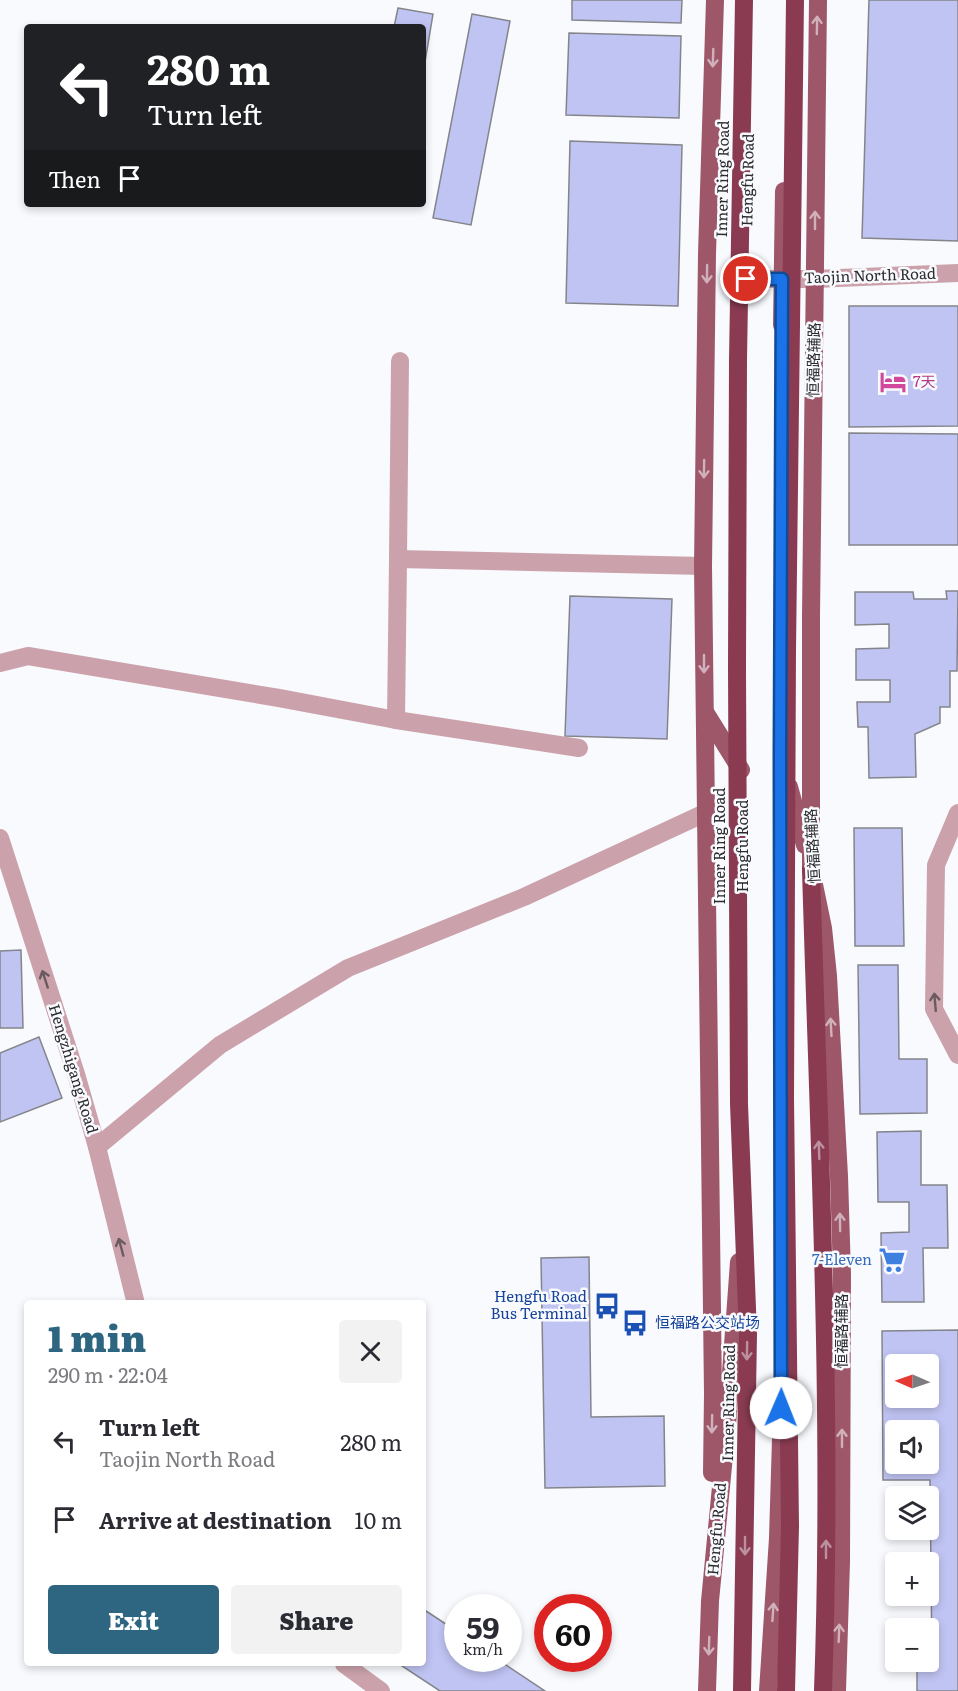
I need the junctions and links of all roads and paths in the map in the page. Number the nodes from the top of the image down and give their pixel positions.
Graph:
1 (715, 0) edge
2 (744, 0) edge
3 (752, 0) edge
4 (787, 0) edge
5 (795, 0) edge
6 (818, 0) edge
7 (958, 273) edge
8 (746, 279) junction
9 (782, 279) junction
10 (815, 279) junction
11 (400, 361) dead end
12 (398, 559) junction
13 (703, 566) junction
14 (0, 663) edge
15 (704, 710) junction
16 (396, 720) junction
17 (579, 748) dead end
18 (780, 753) junction
19 (742, 772) junction
20 (705, 813) junction
21 (958, 813) edge
22 (0, 838) edge
23 (811, 870) junction
24 (958, 1055) edge
25 (97, 1147) junction
26 (135, 1300) edge
27 (710, 1601) junction
28 (347, 1666) edge
29 (381, 1691) edge
30 (707, 1691) edge
31 (742, 1691) edge
32 (768, 1691) edge
33 (786, 1691) edge
34 (823, 1691) edge
35 (837, 1691) edge

1 -> 13 main road
2 -> 31 highway, Inner Ring Road
3 - 8 main road, Hengfu Road
4 - 9 main road
5 - 33 highway
10 -> 6 main road, 恒福路辅路
7 - 10 street, Taojin North Road
8 - 9 street, Taojin North Road
8 - 19 main road, Hengfu Road
9 - 10 street, Taojin North Road
9 - 18 main road
10 - 23 main road, 恒福路辅路
11 - 12 street
12 - 13 street
12 - 16 street
13 -> 15 main road
14 - 16 street
15 - 19 main road
15 - 20 main road
16 - 17 street
18 - 23 main road
32 -> 18 main road
19 - 27 main road, Hengfu Road
20 - 25 street
20 -> 27 main road
24 -> 21 street
25 -> 22 street, Hengzhigang Road
34 -> 23 highway
35 -> 23 main road, 恒福路辅路
26 -> 25 street, Hengzhigang Road
27 -> 30 main road, Hengfu Road
28 - 29 street

